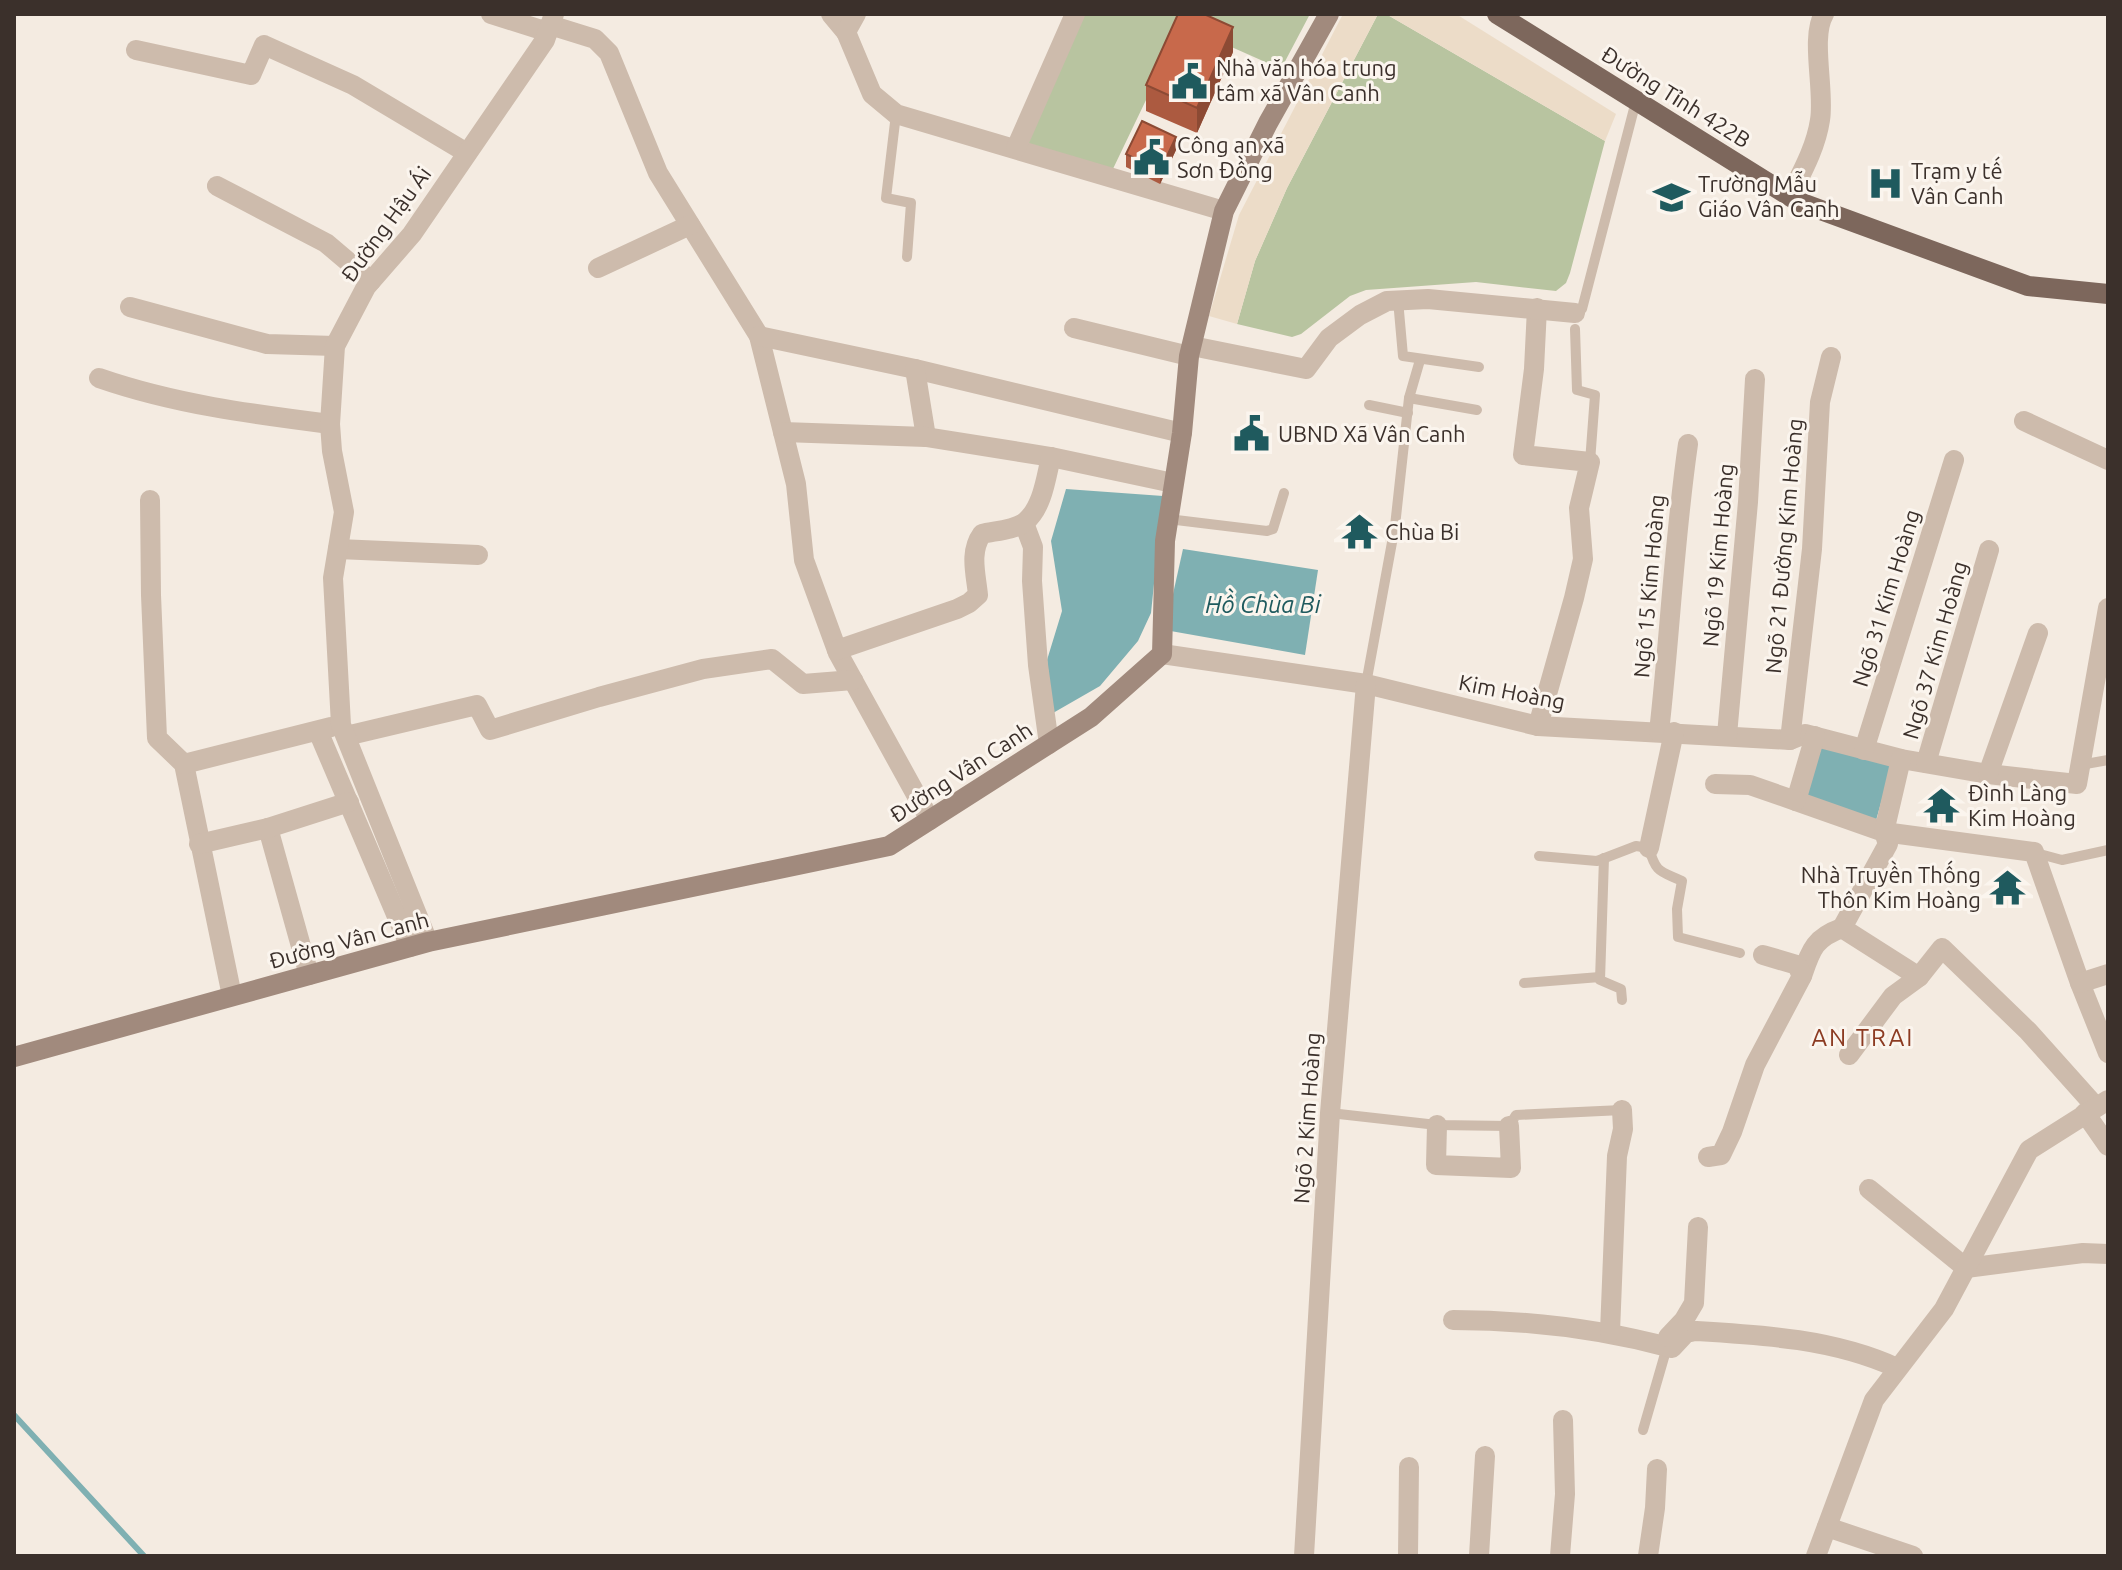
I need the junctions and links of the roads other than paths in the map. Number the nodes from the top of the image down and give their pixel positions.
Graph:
1 (491, 14) edge
2 (831, 14) edge
3 (856, 14) edge
4 (1075, 14) edge
5 (1329, 14) edge
6 (1497, 14) edge
7 (1824, 14) edge
8 (550, 24) edge
9 (846, 32) junction
10 (136, 50) dead end
11 (1636, 101) junction
12 (896, 114) junction
13 (1016, 148) junction
14 (467, 153) junction
15 (217, 186) dead end
16 (1790, 196) junction
17 (1224, 211) junction
18 (690, 225) junction
19 (907, 257) dead end
20 (598, 268) dead end
21 (371, 281) junction
22 (2108, 294) edge
23 (1398, 300) junction
24 (130, 307) dead end
25 (1537, 308) junction
26 (1575, 321) junction
27 (1074, 328) dead end
28 (759, 336) junction
29 (335, 346) junction
30 (1190, 351) junction
31 (1831, 357) dead end
32 (1420, 360) junction
33 (1479, 367) dead end
34 (915, 369) junction
35 (99, 378) dead end
36 (1755, 379) dead end
37 (1409, 398) junction
38 (1369, 405) dead end
39 (1477, 410) dead end
40 (1408, 413) junction
41 (2024, 421) dead end
42 (330, 424) junction
43 (783, 432) junction
44 (1182, 433) junction
45 (926, 437) junction
46 (1688, 444) dead end
47 (1051, 457) junction
48 (1954, 460) dead end
49 (2108, 460) edge
50 (1590, 462) junction
51 (1173, 483) junction
52 (1284, 493) dead end
53 (150, 500) dead end
54 (1168, 519) junction
55 (1024, 523) junction
56 (338, 549) junction
57 (1989, 550) dead end
58 (478, 555) dead end
59 (2108, 608) edge
60 (2038, 633) dead end
61 (837, 650) junction
62 (1162, 654) junction
63 (853, 680) junction
64 (1366, 684) junction
65 (1538, 726) junction
66 (343, 730) junction
67 (318, 731) junction
68 (1666, 732) junction
69 (1727, 735) junction
70 (1815, 736) junction
71 (1790, 740) junction
72 (1049, 744) junction
73 (1864, 750) junction
74 (1901, 759) junction
75 (2108, 760) edge
76 (1926, 763) junction
77 (184, 764) junction
78 (2080, 765) junction
79 (1988, 774) junction
80 (1715, 784) dead end
81 (1796, 801) junction
82 (349, 802) junction
83 (930, 820) junction
84 (268, 828) junction
85 (1884, 832) junction
86 (199, 844) junction
87 (1649, 848) junction
88 (2108, 850) edge
89 (2034, 852) junction
90 (1539, 856) dead end
91 (1604, 858) junction
92 (1842, 928) junction
93 (419, 945) junction
94 (1740, 953) dead end
95 (1763, 955) dead end
96 (2108, 974) edge
97 (309, 975) junction
98 (1802, 976) junction
99 (1600, 977) junction
100 (1919, 977) junction
101 (1524, 983) dead end
102 (2080, 983) junction
103 (232, 996) junction
104 (1622, 1000) dead end
105 (2108, 1053) edge
106 (1849, 1055) dead end
107 (14, 1057) edge
108 (2096, 1107) edge
109 (1622, 1110) joint
110 (1330, 1113) junction
111 (1437, 1125) junction
112 (1509, 1126) junction
113 (2108, 1146) edge
114 (1708, 1157) dead end
115 (1869, 1189) dead end
116 (1698, 1227) dead end
117 (2108, 1254) edge
118 (1966, 1268) junction
119 (1453, 1320) dead end
120 (1610, 1332) junction
121 (1667, 1347) junction
122 (1897, 1368) junction
123 (1563, 1420) dead end
124 (1643, 1430) dead end
125 (1485, 1456) dead end
126 (1409, 1467) dead end
127 (1657, 1469) dead end
128 (1827, 1527) junction
129 (1304, 1556) edge
130 (1408, 1556) edge
131 (1479, 1556) edge
132 (1560, 1556) edge
133 (1648, 1556) edge
134 (1816, 1556) edge
135 (1913, 1556) edge

1 - 8 street
2 - 9 street
3 - 9 street
4 - 13 street
5 - 17 street
6 - 11 main road, Đường Tỉnh 422B
7 - 16 street
8 - 14 street, Đường Hậu Ái
8 - 18 street
9 - 12 street
10 - 14 street
11 - 16 main road, Đường Tỉnh 422B
11 - 26 lane
12 - 13 street
12 - 19 lane
13 - 17 street
14 - 21 street, Đường Hậu Ái
15 - 21 street
16 - 22 main road, Đường Tỉnh 422B
17 - 30 street
18 - 20 street
18 - 28 street
21 - 29 street, Đường Hậu Ái
23 - 25 street
23 - 30 street
23 - 32 lane
24 - 29 street
25 - 26 street
25 - 50 street
26 - 50 lane
27 - 30 street
28 - 34 street
28 - 43 street
29 - 42 street, Đường Hậu Ái
30 - 44 street
31 - 71 street, Ngõ 21 Đường Kim Hoàng
32 - 33 lane
32 - 37 lane
34 - 44 street
34 - 45 street
35 - 42 street
36 - 69 street, Ngõ 19 Kim Hoàng
37 - 39 lane
37 - 40 lane
38 - 40 lane
40 - 64 lane
41 - 49 street
42 - 56 street, Đường Hậu Ái
43 - 45 street
43 - 61 street
44 - 51 street
45 - 47 street
46 - 68 street, Ngõ 15 Kim Hoàng
47 - 51 street
47 - 55 street
48 - 73 street, Ngõ 31 Kim Hoàng
50 - 65 street
51 - 54 street
52 - 54 lane
53 - 77 street
54 - 62 street
55 - 61 street
55 - 72 street
56 - 58 street
56 - 66 street, Đường Hậu Ái
57 - 76 street, Ngõ 37 Kim Hoàng
59 - 78 street
60 - 79 street
61 - 63 street
62 - 64 street, Kim Hoàng
62 - 72 street, Đường Vân Canh
63 - 66 street
63 - 83 street
64 - 65 street, Kim Hoàng
64 - 110 street, Ngõ 2 Kim Hoàng
65 - 68 street, Kim Hoàng
66 - 67 street
66 - 93 street, Đường Hậu Ái
67 - 77 street
67 - 82 street
68 - 69 street, Kim Hoàng
68 - 87 street, Ngõ 15 Kim Hoàng
69 - 71 street, Kim Hoàng
70 - 71 street, Kim Hoàng
70 - 73 street, Kim Hoàng
70 - 81 street
72 - 83 street, Đường Vân Canh
73 - 74 street, Kim Hoàng
74 - 76 street, Kim Hoàng
74 - 85 street
75 - 78 lane
76 - 79 street, Kim Hoàng
77 - 86 street
78 - 79 street, Kim Hoàng
80 - 81 street
81 - 85 street
82 - 84 street
82 - 93 street
83 - 93 street, Đường Vân Canh
84 - 86 street
84 - 97 street
85 - 89 street
85 - 92 street
86 - 103 street
87 - 91 lane
87 - 94 lane
88 - 89 lane
89 - 102 street
90 - 91 lane
91 - 99 lane
92 - 98 street
92 - 100 street
93 - 97 street, Đường Vân Canh
95 - 98 street
96 - 102 street
97 - 103 street, Đường Vân Canh
98 - 114 street
99 - 101 lane
99 - 104 lane
100 - 106 street
100 - 108 street
102 - 105 street
103 - 107 street, Đường Vân Canh
108 - 113 street
108 - 118 street
109 - 112 lane
109 - 120 street
110 - 111 lane
110 - 129 street, Ngõ 2 Kim Hoàng
111 - 112 lane
111 - 112 street
115 - 118 street
116 - 121 street
117 - 118 street
118 - 122 street
119 - 120 street
120 - 121 street
121 - 122 street
121 - 124 lane
122 - 128 street
123 - 132 street
125 - 131 street
126 - 130 street
127 - 133 street
128 - 134 street
128 - 135 street

